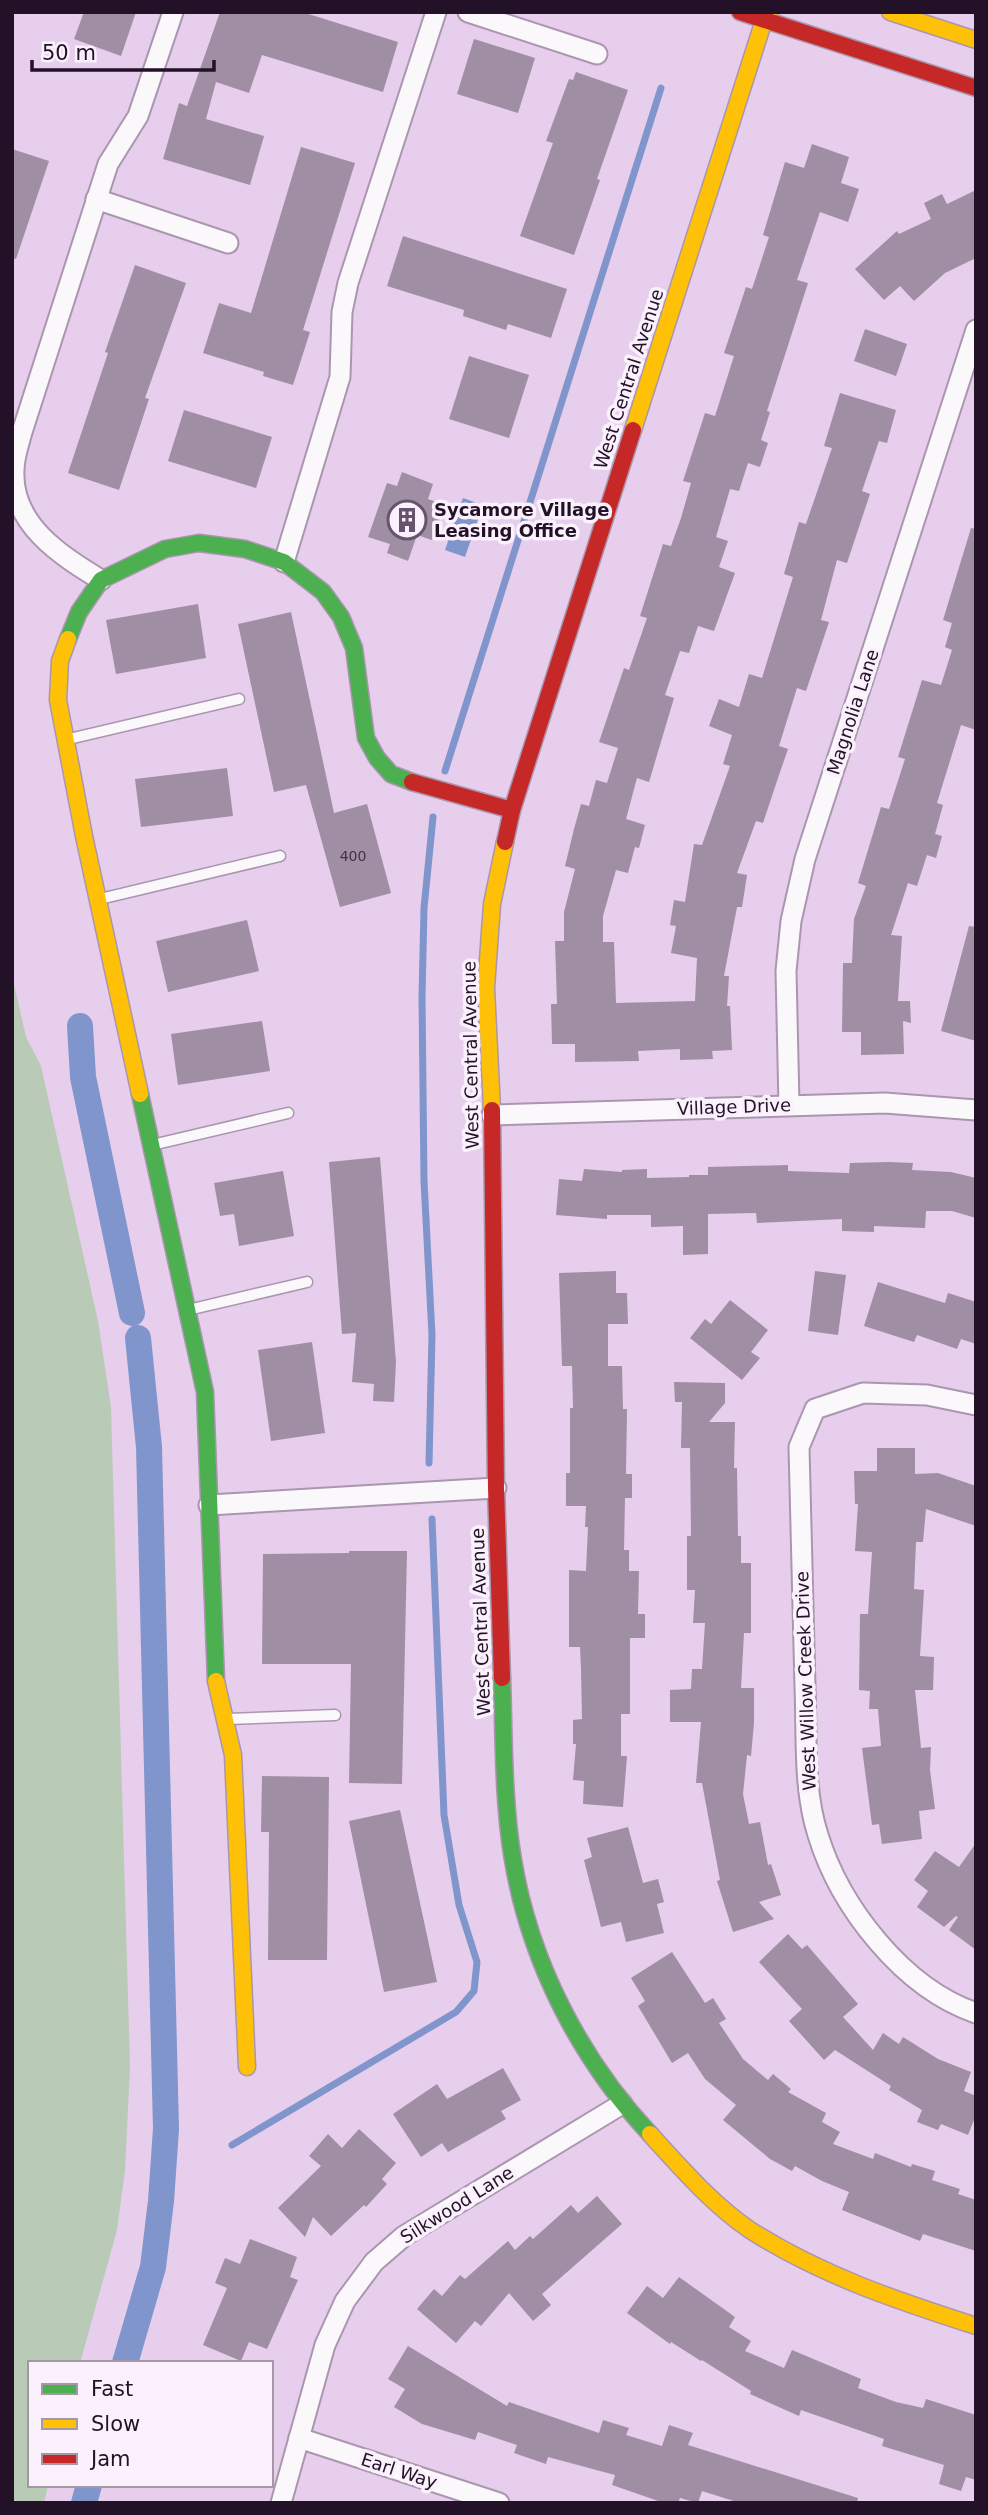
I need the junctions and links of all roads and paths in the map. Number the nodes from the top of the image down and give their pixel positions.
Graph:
1 (173, 12) edge
2 (436, 12) edge
3 (468, 12) edge
4 (740, 12) edge
5 (890, 12) edge
6 (765, 15) edge
7 (976, 40) edge
8 (597, 54) dead end
9 (976, 88) edge
10 (96, 200) junction
11 (228, 243) dead end
12 (976, 330) edge
13 (284, 562) junction
14 (101, 580) junction
15 (239, 699) dead end
16 (66, 740) junction
17 (512, 810) junction
18 (280, 856) dead end
19 (98, 900) junction
20 (789, 1105) junction
21 (976, 1110) edge
22 (288, 1113) dead end
23 (492, 1115) junction
24 (151, 1145) junction
25 (307, 1282) dead end
26 (187, 1310) junction
27 (976, 1405) edge
28 (496, 1488) junction
29 (209, 1505) junction
30 (335, 1715) dead end
31 (224, 1720) junction
32 (976, 2013) edge
33 (247, 2067) dead end
34 (622, 2104) junction
35 (976, 2326) edge
36 (299, 2438) junction
37 (281, 2503) edge
38 (499, 2503) edge

1 - 10 street
2 - 13 street
3 - 8 street
4 - 6 street
5 - 7 street
6 - 9 street
6 - 17 street, West Central Avenue
10 - 11 street
10 - 14 street
12 - 20 street, Magnolia Lane
13 - 14 street
13 - 17 street
14 - 16 street
15 - 16 lane
16 - 19 street
17 - 23 street, West Central Avenue
18 - 19 lane
19 - 24 street
20 - 21 street, Village Drive
20 - 23 street, Village Drive
22 - 24 lane
23 - 28 street, West Central Avenue
24 - 26 street
25 - 26 lane
26 - 29 street
27 - 32 street, West Willow Creek Drive
28 - 29 street
28 - 34 street, West Central Avenue
29 - 31 street
30 - 31 lane
31 - 33 street
34 - 35 street, West Central Avenue
34 - 36 street, Silkwood Lane
36 - 37 street, Silkwood Lane
36 - 38 street, Earl Way

